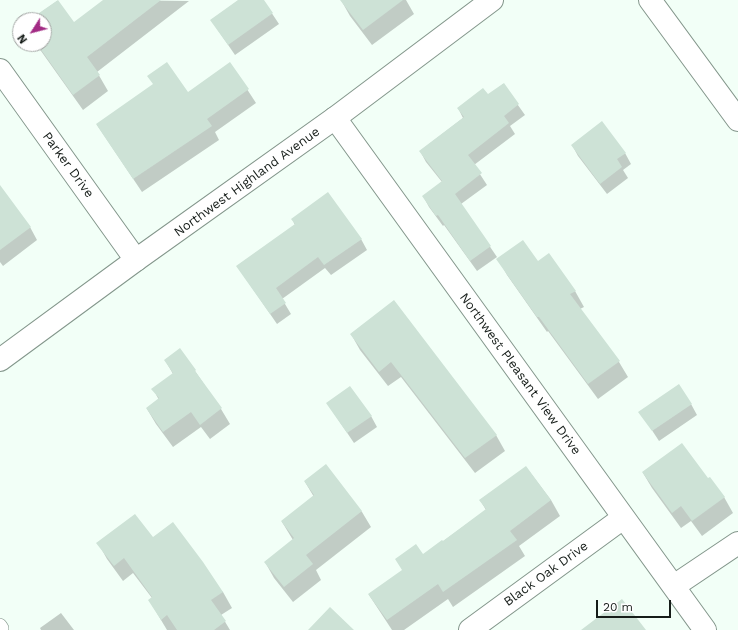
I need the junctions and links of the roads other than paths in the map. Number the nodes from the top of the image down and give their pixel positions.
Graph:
1 (491, 0) edge
2 (650, 0) edge
3 (0, 70) edge
4 (335, 118) junction
5 (738, 120) edge
6 (136, 260) junction
7 (0, 360) edge
8 (623, 518) junction
9 (738, 543) edge
10 (674, 586) junction
11 (470, 630) edge
12 (705, 630) edge

1 - 4 street, Northwest Highland Avenue
2 - 5 street
3 - 6 street, Parker Drive
4 - 6 street, Northwest Highland Avenue
4 - 8 street, Northwest Pleasant View Drive
6 - 7 street, Northwest Highland Avenue
8 - 10 street, Northwest Pleasant View Drive
8 - 11 street, Black Oak Drive
9 - 10 street
10 - 12 street, Northwest Pleasant View Drive

